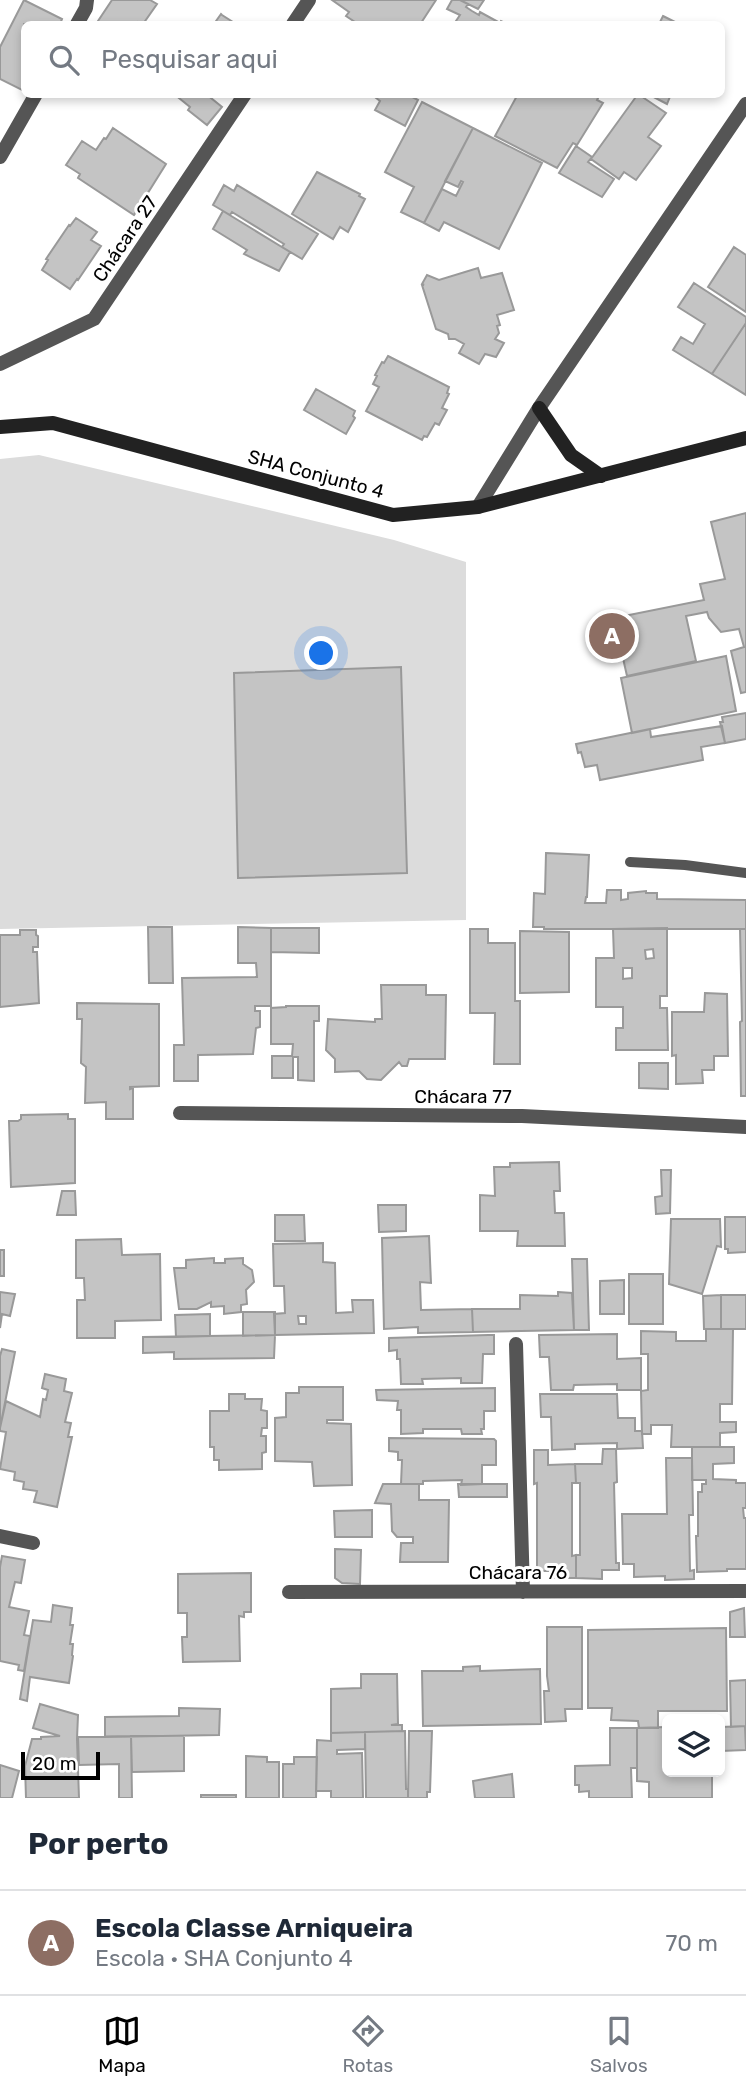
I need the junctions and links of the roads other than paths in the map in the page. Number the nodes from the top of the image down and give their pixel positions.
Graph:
1 (88, 0) edge
2 (309, 0) edge
3 (78, 21) edge
4 (295, 21) edge
5 (34, 98) edge
6 (243, 98) edge
7 (746, 104) edge
8 (0, 157) edge
9 (0, 364) edge
10 (539, 408) junction
11 (0, 427) edge
12 (746, 438) edge
13 (601, 475) junction
14 (478, 507) junction
15 (630, 862) dead end
16 (746, 873) edge
17 (180, 1113) dead end
18 (746, 1127) edge
19 (516, 1344) dead end
20 (0, 1536) edge
21 (33, 1543) dead end
22 (746, 1591) edge
23 (289, 1592) dead end
24 (523, 1592) junction

1 - 3 street
2 - 4 street
5 - 8 street
6 - 9 street, Chácara 27
7 - 10 street
10 - 13 street
10 - 14 street
11 - 14 street, SHA Conjunto 4
12 - 13 street, SHA Conjunto 4
13 - 14 street, SHA Conjunto 4
15 - 16 lane
17 - 18 street, Chácara 77
19 - 24 street
20 - 21 street
22 - 24 street, Chácara 76
23 - 24 street, Chácara 76

